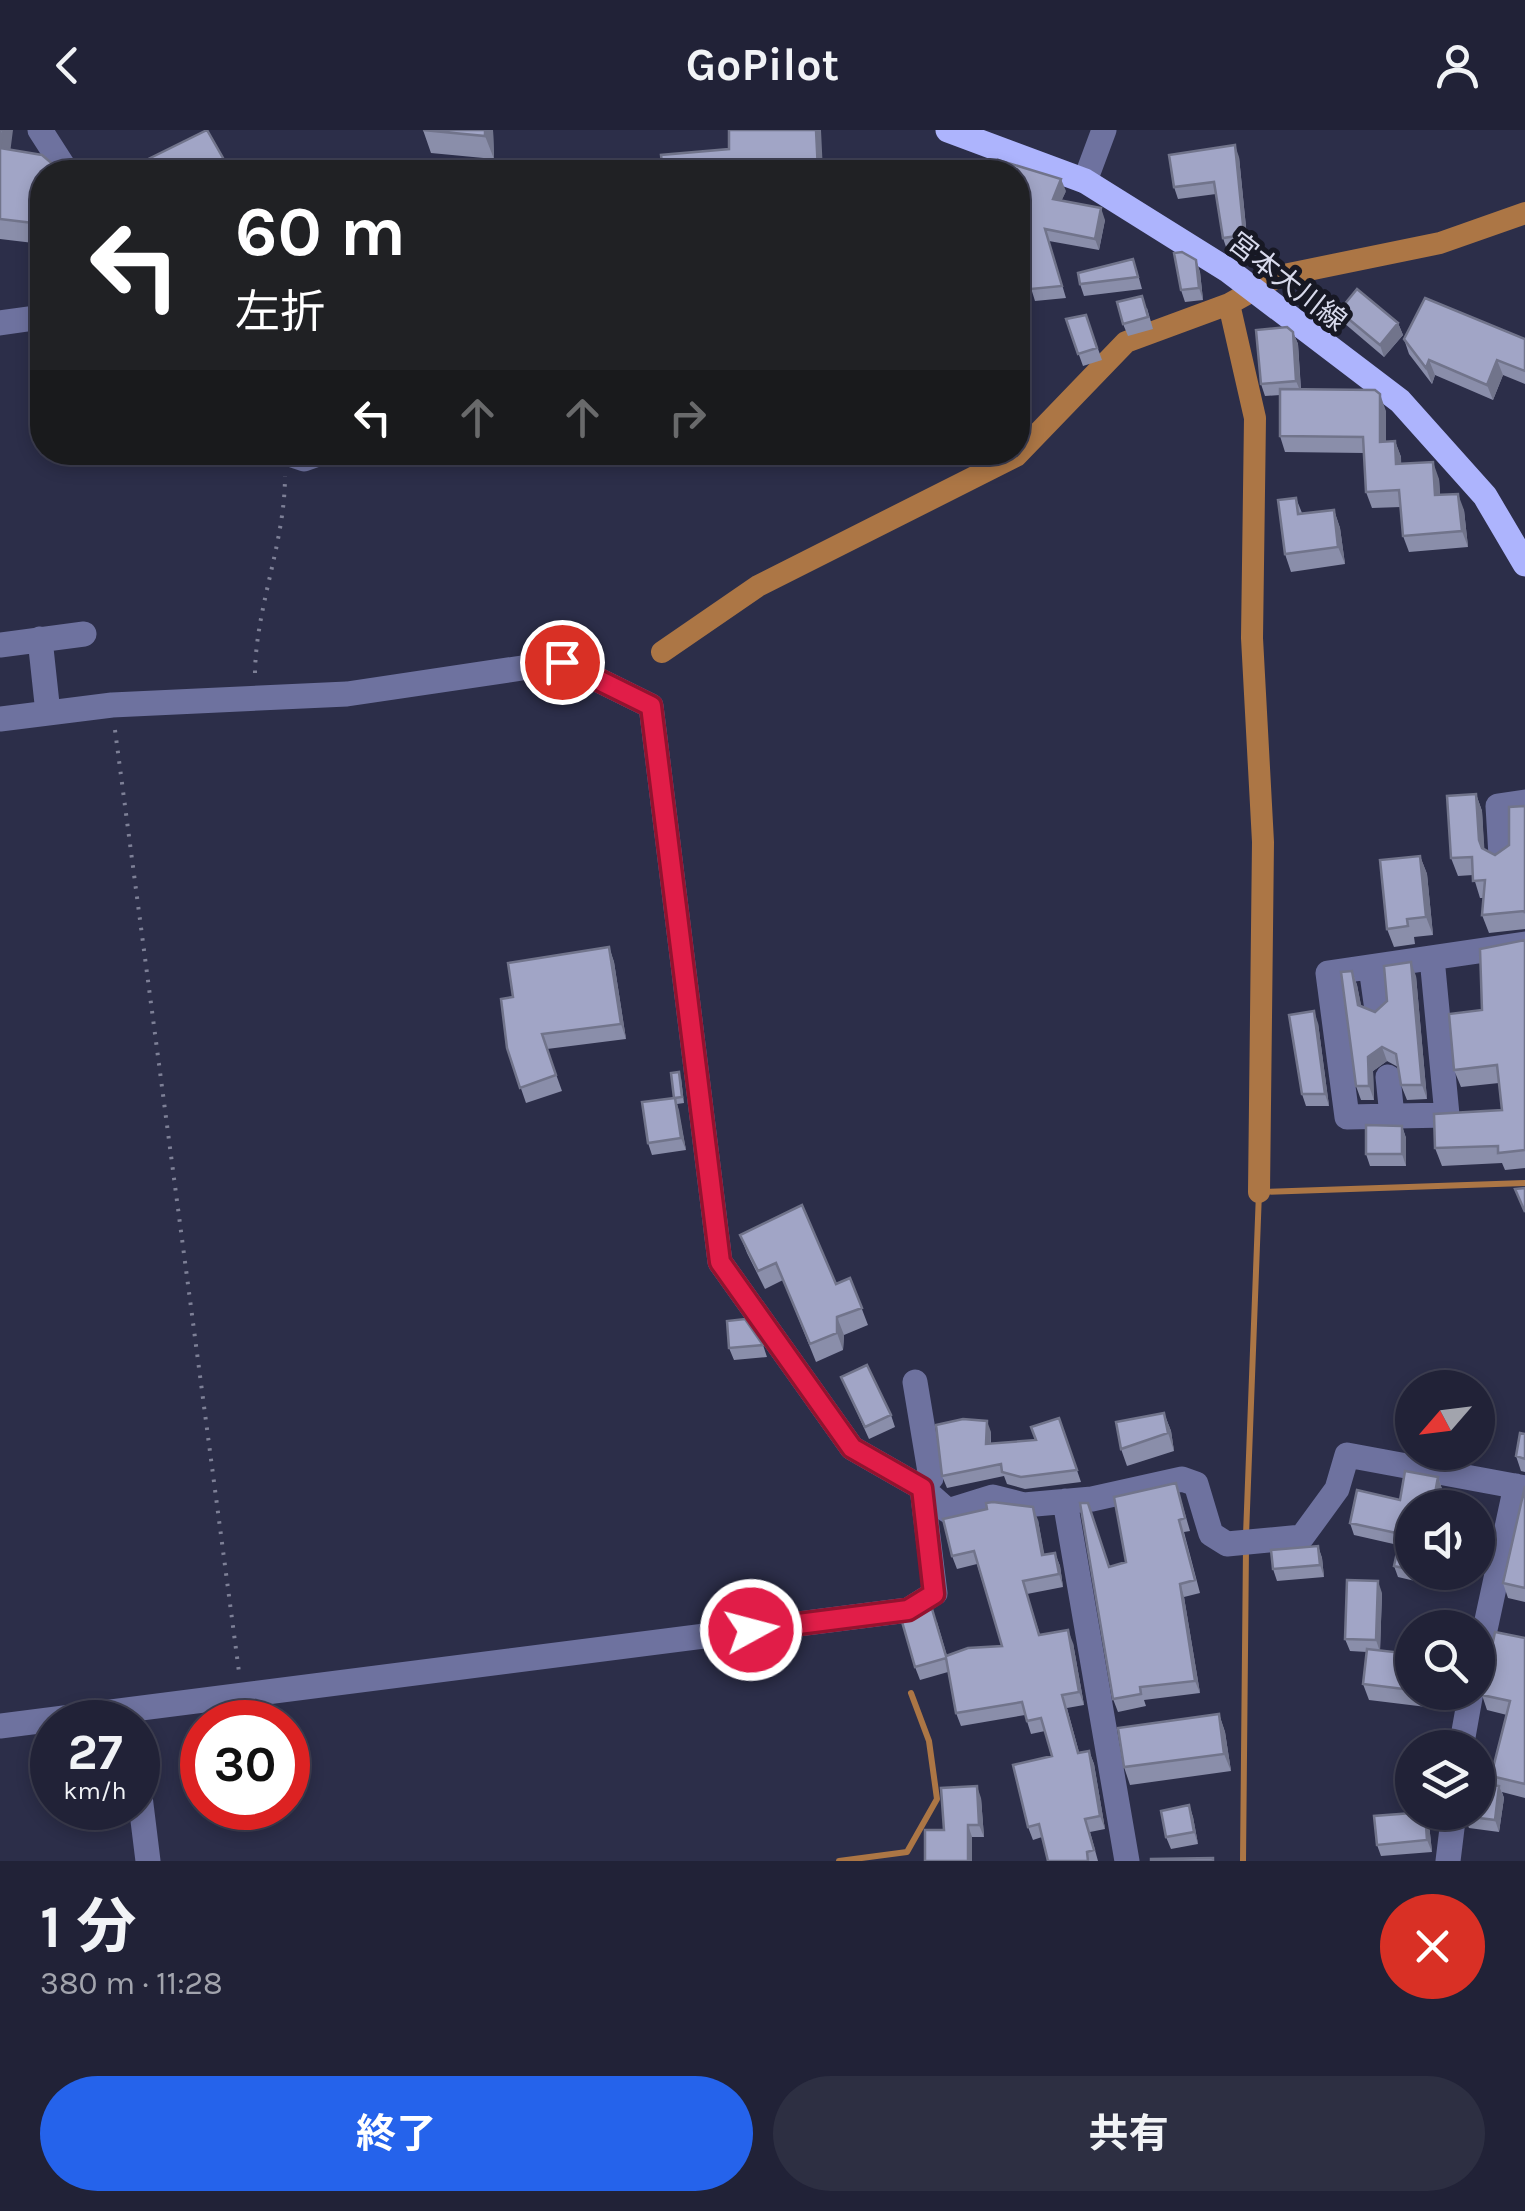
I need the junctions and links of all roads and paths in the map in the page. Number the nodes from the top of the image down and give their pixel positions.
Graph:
1 (40, 130) edge
2 (948, 130) edge
3 (1104, 130) edge
4 (59, 160) edge
5 (1029, 160) edge
6 (1030, 161) edge
7 (1085, 181) junction
8 (30, 319) edge
9 (0, 323) edge
10 (284, 465) edge
11 (1525, 564) edge
12 (84, 634) dead end
13 (0, 644) edge
14 (256, 649) dead end
15 (44, 677) junction
16 (112, 705) junction
17 (0, 719) edge
18 (1525, 802) edge
19 (1502, 856) edge
20 (1525, 944) edge
21 (1432, 958) junction
22 (1371, 967) junction
23 (1377, 1010) edge
24 (1388, 1077) dead end
25 (1392, 1116) junction
26 (915, 1382) dead end
27 (1520, 1487) edge
28 (922, 1488) junction
29 (1064, 1501) junction
30 (1490, 1610) edge
31 (242, 1696) junction
32 (160, 1711) edge
33 (30, 1724) edge
34 (0, 1726) edge
35 (144, 1830) edge
36 (1452, 1830) edge
37 (148, 1861) edge
38 (1127, 1861) edge
39 (1448, 1861) edge

1 - 4 street
2 - 5 main road, 宮本大川線
3 - 7 street
6 - 7 main road, 宮本大川線
7 - 11 main road, 宮本大川線
8 - 9 street
10 - 14 path
12 - 15 street
13 - 15 street
15 - 16 street
15 - 17 street
16 - 28 street
16 - 31 path
18 - 19 street
20 - 21 street
21 - 22 street
21 - 25 street
22 - 23 street
22 - 25 street
24 - 25 street
26 - 28 street
27 - 29 street
27 - 30 street
28 - 29 street
28 - 31 street
29 - 38 street
31 - 32 street
33 - 34 street
35 - 37 street
36 - 39 street

